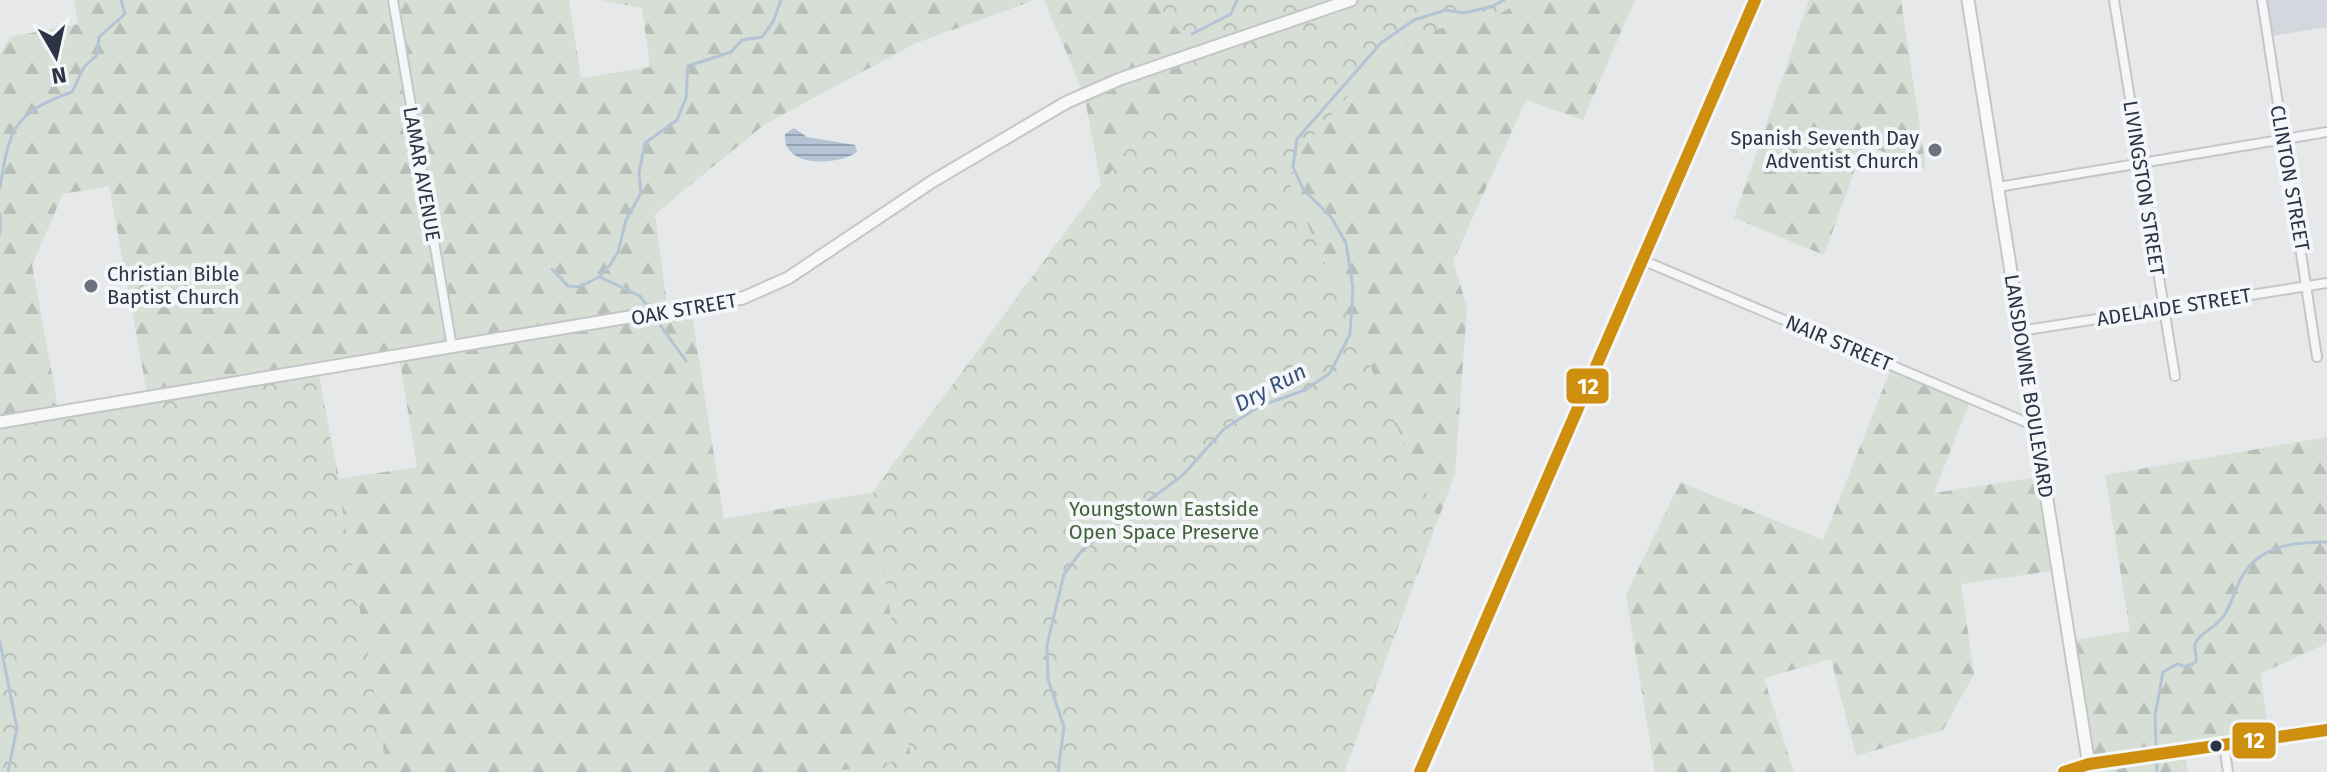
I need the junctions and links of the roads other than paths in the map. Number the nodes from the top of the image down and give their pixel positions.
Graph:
1 (393, 0) edge
2 (1351, 0) edge
3 (1755, 0) edge
4 (1968, 0) edge
5 (2114, 0) edge
6 (2262, 0) edge
7 (2327, 132) edge
8 (2283, 139) junction
9 (2140, 163) junction
10 (1998, 187) junction
11 (1642, 260) junction
12 (2327, 283) edge
13 (2308, 286) junction
14 (2163, 308) junction
15 (2020, 331) junction
16 (452, 347) junction
17 (2317, 357) dead end
18 (2175, 376) dead end
19 (0, 422) edge
20 (2035, 426) junction
21 (2327, 730) edge
22 (2224, 745) junction
23 (2090, 768) edge
24 (1420, 772) edge
25 (2064, 772) edge
26 (2228, 772) edge

1 - 16 street, LAMAR AVENUE
2 - 16 street, OAK STREET
3 - 11 street
4 - 10 street, LANSDOWNE BOULEVARD
5 - 9 street, LIVINGSTON STREET
6 - 8 street, CLINTON STREET
7 - 8 street
8 - 9 street
8 - 13 street, CLINTON STREET
9 - 10 street
9 - 14 street, LIVINGSTON STREET
10 - 15 street, LANSDOWNE BOULEVARD
11 - 20 street, NAIR STREET
11 - 24 street
12 - 13 street, ADELAIDE STREET
13 - 14 street, ADELAIDE STREET
13 - 17 street, CLINTON STREET
14 - 15 street, ADELAIDE STREET
14 - 18 street, LIVINGSTON STREET
15 - 20 street, LANSDOWNE BOULEVARD
16 - 19 street, OAK STREET
20 - 23 street, LANSDOWNE BOULEVARD
21 - 22 street
22 - 23 street
22 - 26 street
23 - 25 street

